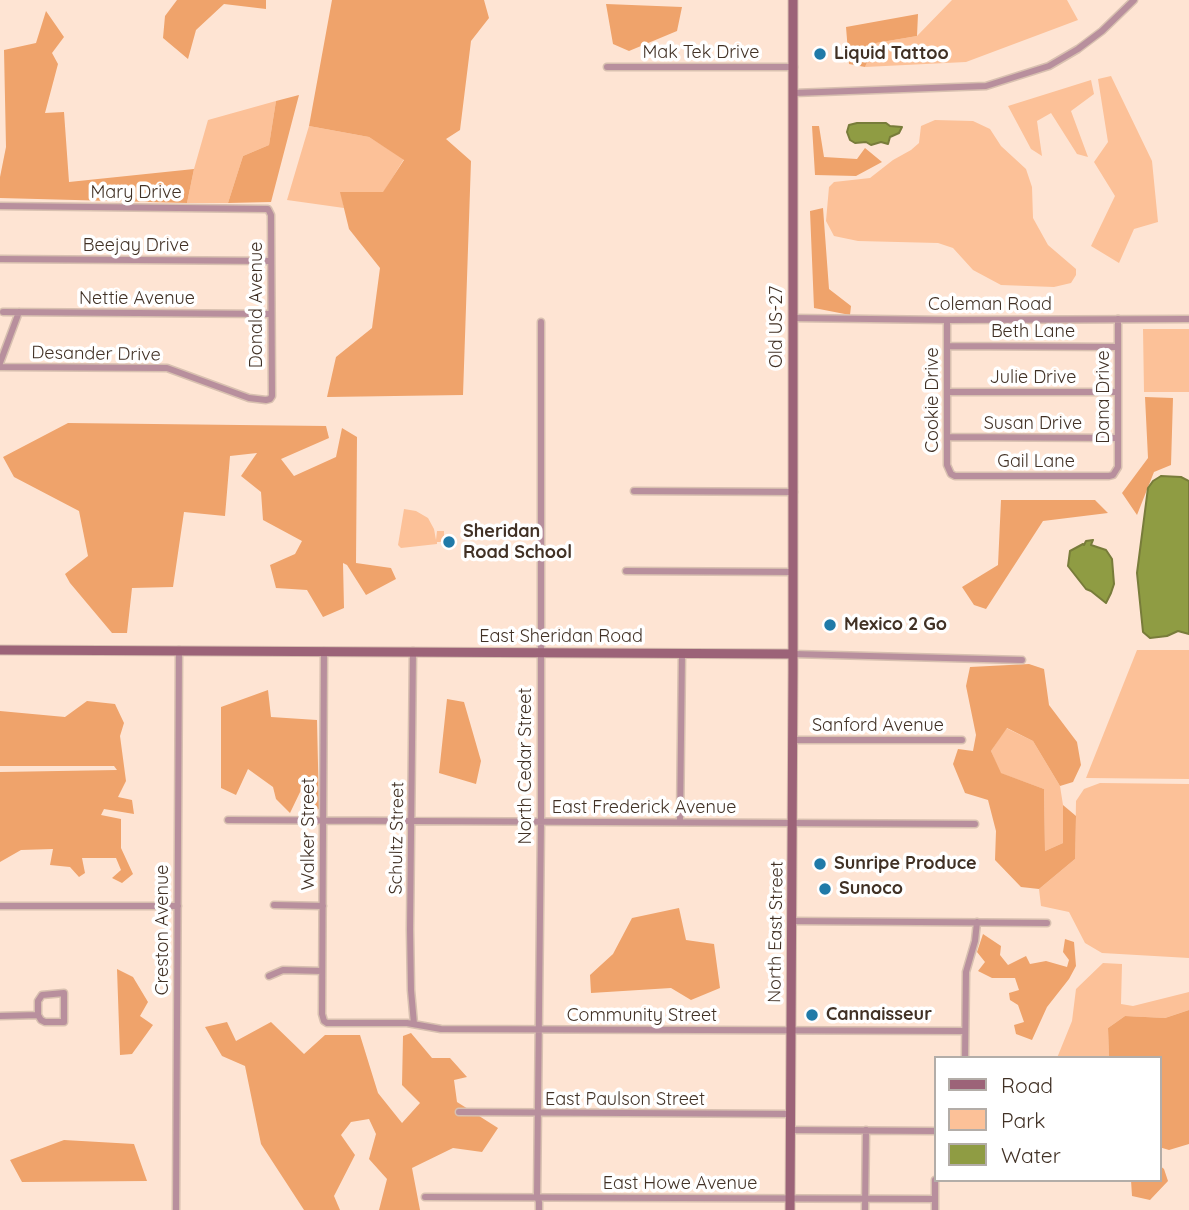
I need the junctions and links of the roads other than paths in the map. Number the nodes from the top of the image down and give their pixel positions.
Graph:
1 (793, 0) edge
2 (1134, 0) edge
3 (607, 67) dead end
4 (794, 67) junction
5 (794, 93) junction
6 (0, 206) edge
7 (270, 211) joint
8 (0, 259) edge
9 (271, 261) junction
10 (3, 312) dead end
11 (19, 312) junction
12 (271, 314) junction
13 (793, 317) junction
14 (1118, 319) junction
15 (1188, 319) edge
16 (947, 320) junction
17 (541, 322) dead end
18 (947, 346) junction
19 (1118, 346) junction
20 (0, 365) edge
21 (947, 392) junction
22 (1118, 392) junction
23 (270, 399) joint
24 (947, 437) junction
25 (1118, 438) junction
26 (1115, 473) joint
27 (955, 476) joint
28 (634, 491) dead end
29 (794, 492) junction
30 (626, 571) dead end
31 (793, 572) junction
32 (0, 650) edge
33 (179, 650) junction
34 (324, 651) junction
35 (413, 652) junction
36 (541, 652) junction
37 (682, 653) junction
38 (793, 654) junction
39 (1022, 660) dead end
40 (793, 740) junction
41 (962, 740) dead end
42 (228, 820) dead end
43 (323, 821) junction
44 (412, 821) junction
45 (541, 822) junction
46 (680, 822) junction
47 (793, 823) junction
48 (975, 824) dead end
49 (274, 905) dead end
50 (0, 906) edge
51 (178, 906) junction
52 (323, 906) junction
53 (792, 921) junction
54 (977, 922) junction
55 (1047, 923) dead end
56 (322, 971) junction
57 (269, 976) dead end
58 (0, 1016) edge
59 (38, 1016) junction
60 (322, 1017) joint
61 (414, 1024) junction
62 (538, 1030) junction
63 (791, 1030) junction
64 (965, 1031) junction
65 (965, 1056) edge
66 (459, 1112) dead end
67 (538, 1113) junction
68 (790, 1114) junction
69 (790, 1130) junction
70 (866, 1130) junction
71 (934, 1130) edge
72 (935, 1182) edge
73 (425, 1197) dead end
74 (537, 1197) junction
75 (790, 1198) junction
76 (865, 1199) junction
77 (935, 1199) junction
78 (176, 1210) edge
79 (539, 1210) edge
80 (790, 1210) edge
81 (865, 1210) edge
82 (935, 1210) edge

1 - 4 main road, Old US-27
2 - 5 street
3 - 4 street, Mak Tek Drive
4 - 5 main road, Old US-27
5 - 13 main road, Old US-27
6 - 7 street, Mary Drive
7 - 9 street, Donald Avenue
8 - 9 street, Beejay Drive
9 - 12 street, Donald Avenue
10 - 11 street, Nettie Avenue
11 - 12 street, Nettie Avenue
11 - 20 street
12 - 23 street, Donald Avenue
13 - 16 street, Coleman Road
13 - 29 main road, Old US-27
14 - 15 street, Coleman Road
14 - 16 street, Coleman Road
14 - 19 street, Dana Drive
16 - 18 street, Cookie Drive
17 - 36 street, North Cedar Street
18 - 19 street, Beth Lane
18 - 21 street, Cookie Drive
19 - 22 street, Dana Drive
20 - 23 street, Desander Drive
21 - 22 street, Julie Drive
21 - 24 street, Cookie Drive
22 - 25 street, Dana Drive
24 - 25 street, Susan Drive
24 - 27 street, Cookie Drive
25 - 26 street, Dana Drive
26 - 27 street, Gail Lane
28 - 29 street
29 - 31 main road, Old US-27
30 - 31 street
31 - 38 main road, Old US-27
32 - 33 main road, East Sheridan Road
33 - 34 main road, East Sheridan Road
33 - 51 street, Creston Avenue
34 - 35 main road, East Sheridan Road
34 - 43 street, Walker Street
35 - 36 main road, East Sheridan Road
35 - 44 street, Schultz Street
36 - 37 main road, East Sheridan Road
36 - 45 street, North Cedar Street
37 - 38 main road, East Sheridan Road
37 - 46 street
38 - 39 street, East Sheridan Road
38 - 40 main road, North East Street
40 - 41 street, Sanford Avenue
40 - 47 main road, North East Street
42 - 43 street, East Frederick Avenue
43 - 44 street, East Frederick Avenue
43 - 52 street, Walker Street
44 - 45 street, East Frederick Avenue
44 - 61 street, Schultz Street
45 - 46 street, East Frederick Avenue
45 - 62 street, North Cedar Street
46 - 47 street, East Frederick Avenue
47 - 48 street, East Frederick Avenue
47 - 53 main road, North East Street
49 - 52 street
50 - 51 street
51 - 78 street, Creston Avenue
52 - 56 street, Walker Street
53 - 54 street
53 - 63 main road, North East Street
54 - 55 street
54 - 64 street
56 - 57 street
56 - 60 street, Walker Street
58 - 59 street
59 - 59 street
60 - 61 street, Community Street
61 - 62 street, Community Street
62 - 63 street, Community Street
62 - 67 street, North Cedar Street
63 - 64 street, Community Street
63 - 68 main road, North East Street
64 - 65 street
66 - 67 street, East Paulson Street
67 - 68 street, East Paulson Street
67 - 74 street, North Cedar Street
68 - 69 main road, North East Street
69 - 70 street
69 - 75 main road, North East Street
70 - 71 street
70 - 76 street
72 - 77 street
73 - 74 street, East Howe Avenue
74 - 75 street, East Howe Avenue
74 - 79 street, North Cedar Street
75 - 76 street, East Howe Avenue
75 - 80 main road, North East Street
76 - 77 street, East Howe Avenue
76 - 81 street
77 - 82 street

